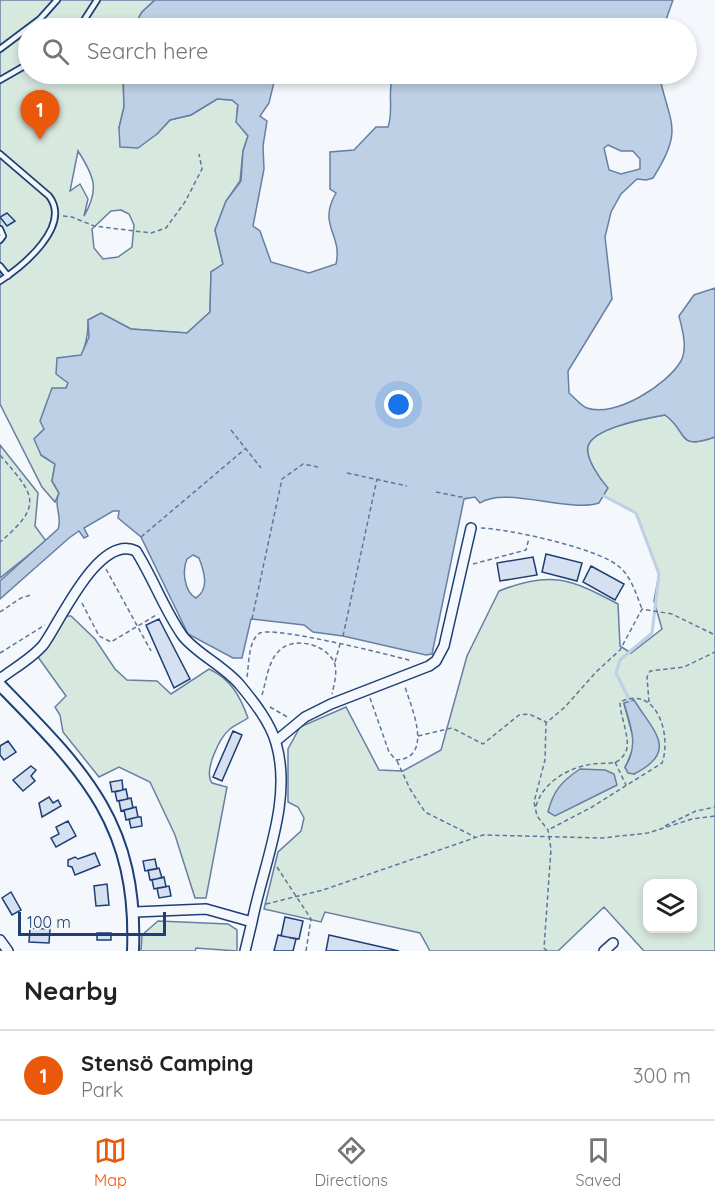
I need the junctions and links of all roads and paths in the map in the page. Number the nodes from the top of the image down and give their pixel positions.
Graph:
1 (57, 0) edge
2 (97, 0) edge
3 (41, 18) edge
4 (85, 18) edge
5 (18, 36) edge
6 (0, 49) edge
7 (18, 70) edge
8 (0, 80) edge
9 (0, 154) edge
10 (199, 154) dead end
11 (56, 216) junction
12 (0, 229) edge
13 (0, 240) edge
14 (0, 266) edge
15 (8, 276) junction
16 (0, 281) edge
17 (231, 430) dead end
18 (245, 449) junction
19 (0, 455) edge
20 (318, 466) dead end
21 (261, 468) dead end
22 (347, 473) dead end
23 (377, 479) junction
24 (407, 486) dead end
25 (436, 492) dead end
26 (466, 498) dead end
27 (471, 528) joint
28 (141, 537) dead end
29 (530, 537) junction
30 (0, 542) edge
31 (102, 561) junction
32 (463, 563) junction
33 (31, 595) dead end
34 (71, 597) junction
35 (167, 609) junction
36 (642, 609) junction
37 (0, 612) edge
38 (60, 617) junction
39 (252, 619) dead end
40 (137, 628) junction
41 (715, 635) edge
42 (343, 636) dead end
43 (340, 644) junction
44 (151, 651) dead end
45 (715, 652) edge
46 (0, 653) edge
47 (334, 663) junction
48 (424, 668) junction
49 (402, 676) junction
50 (0, 679) edge
51 (246, 684) dead end
52 (0, 685) edge
53 (366, 689) junction
54 (331, 704) junction
55 (650, 704) junction
56 (257, 706) junction
57 (271, 707) dead end
58 (296, 722) junction
59 (546, 723) junction
60 (418, 736) junction
61 (276, 741) junction
62 (396, 760) junction
63 (615, 762) junction
64 (627, 786) junction
65 (536, 807) junction
66 (715, 807) edge
67 (715, 816) edge
68 (659, 829) junction
69 (548, 830) junction
70 (476, 837) junction
71 (548, 837) junction
72 (268, 854) junction
73 (296, 896) junction
74 (254, 909) junction
75 (135, 912) junction
76 (252, 922) junction
77 (0, 940) edge
78 (613, 943) dead end
79 (8, 951) edge
80 (133, 951) edge
81 (245, 951) edge
82 (306, 951) edge
83 (547, 951) edge
84 (604, 951) edge

1 - 3 lane
2 - 4 lane
5 - 6 lane
7 - 8 lane
9 - 11 lane
10 - 11 path
11 - 15 lane
12 - 13 lane
14 - 15 lane
15 - 16 lane
17 - 18 path
18 - 21 path
18 - 28 path
19 - 30 path
20 - 39 path
22 - 23 path
23 - 24 path
23 - 42 path
25 - 26 path
27 - 29 path
27 - 32 street
29 - 32 path
29 - 36 path
31 - 34 street
31 - 35 street
31 - 40 path
32 - 48 street
33 - 37 path
34 - 38 street
34 - 40 path
35 - 40 path
35 - 56 street
36 - 41 path
36 - 59 path
38 - 46 path
38 - 50 street
40 - 44 path
43 - 47 path
43 - 48 path
43 - 51 path
45 - 55 path
47 - 54 path
47 - 56 path
48 - 49 street
49 - 53 street
49 - 60 path
52 - 75 street
53 - 54 street
53 - 62 path
54 - 58 street
55 - 63 path
55 - 64 path
56 - 61 street
57 - 58 path
58 - 61 street
59 - 60 path
59 - 65 path
60 - 62 path
61 - 72 street
62 - 70 path
63 - 64 path
63 - 65 path
64 - 69 path
65 - 69 path
66 - 68 path
67 - 68 path
68 - 71 path
69 - 71 path
70 - 71 path
70 - 73 path
71 - 83 path
72 - 73 path
72 - 74 street
73 - 74 path
73 - 82 path
74 - 76 street
75 - 76 street
75 - 80 street
76 - 81 street
77 - 79 street
78 - 84 street

